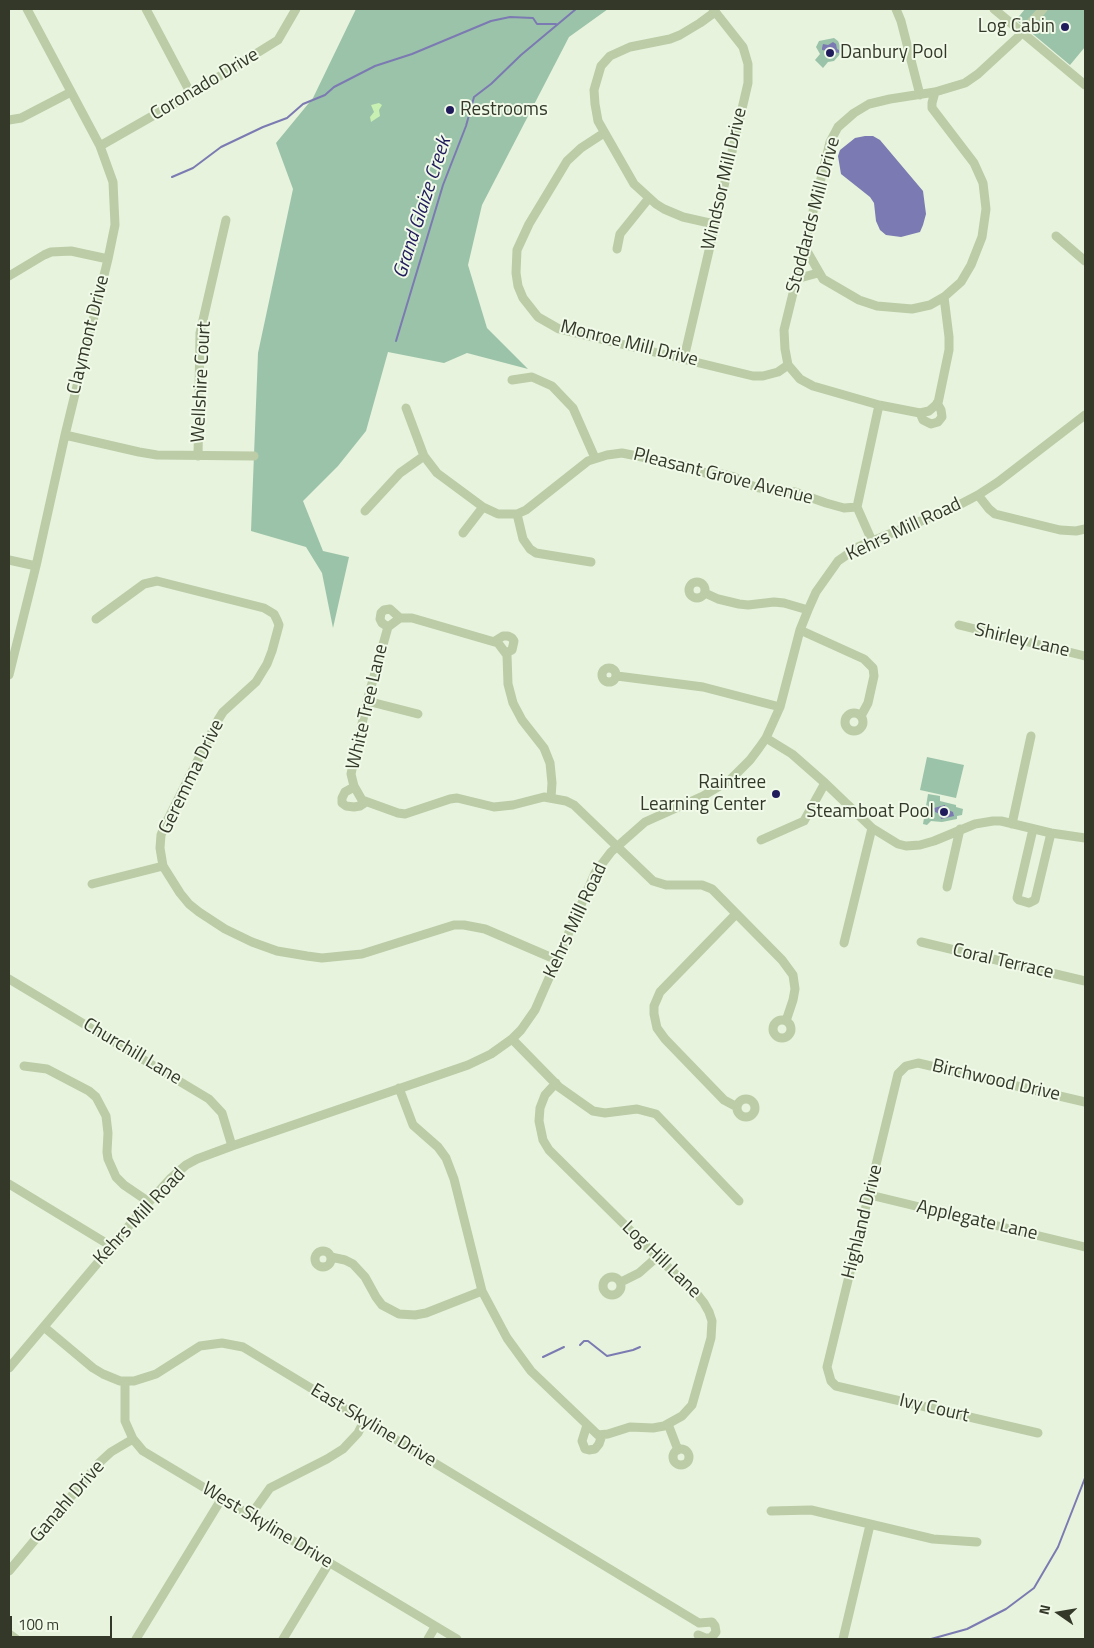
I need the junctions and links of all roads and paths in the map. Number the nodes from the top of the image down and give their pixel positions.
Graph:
1 (27, 9) edge
2 (146, 9) edge
3 (296, 9) edge
4 (896, 9) edge
5 (994, 9) edge
6 (1043, 9) edge
7 (714, 10) edge
8 (1022, 33) junction
9 (1085, 85) edge
10 (71, 92) junction
11 (935, 92) junction
12 (191, 94) junction
13 (916, 95) junction
14 (932, 108) junction
15 (9, 120) edge
16 (604, 133) junction
17 (100, 146) junction
18 (649, 198) junction
19 (226, 220) dead end
20 (714, 224) junction
21 (1056, 236) dead end
22 (804, 246) junction
23 (618, 249) dead end
24 (108, 259) junction
25 (1085, 261) edge
26 (818, 273) junction
27 (9, 276) edge
28 (796, 279) junction
29 (944, 297) junction
30 (930, 305) junction
31 (945, 318) junction
32 (684, 358) junction
33 (788, 365) junction
34 (512, 380) dead end
35 (937, 403) junction
36 (879, 405) junction
37 (406, 408) dead end
38 (924, 412) junction
39 (1085, 415) edge
40 (65, 435) junction
41 (198, 456) junction
42 (254, 456) dead end
43 (424, 456) junction
44 (595, 458) junction
45 (978, 495) junction
46 (483, 507) junction
47 (857, 507) junction
48 (365, 511) dead end
49 (516, 514) junction
50 (1085, 529) edge
51 (462, 533) dead end
52 (872, 541) junction
53 (9, 560) edge
54 (590, 562) dead end
55 (36, 566) junction
56 (705, 593) dead end
57 (808, 610) junction
58 (96, 618) dead end
59 (958, 626) dead end
60 (800, 630) junction
61 (495, 641) junction
62 (506, 653) junction
63 (1085, 656) edge
64 (9, 676) edge
65 (617, 676) dead end
66 (367, 701) junction
67 (780, 707) junction
68 (418, 714) dead end
69 (861, 716) dead end
70 (1031, 736) dead end
71 (766, 738) junction
72 (825, 783) junction
73 (354, 787) junction
74 (551, 798) junction
75 (366, 802) junction
76 (1012, 824) junction
77 (872, 828) junction
78 (960, 829) junction
79 (1033, 829) junction
80 (1051, 833) junction
81 (1085, 838) edge
82 (762, 840) dead end
83 (616, 846) junction
84 (163, 866) junction
85 (92, 884) dead end
86 (947, 888) dead end
87 (736, 914) junction
88 (921, 942) dead end
89 (844, 943) dead end
90 (557, 960) junction
91 (9, 979) edge
92 (1085, 981) edge
93 (786, 1021) dead end
94 (512, 1039) junction
95 (24, 1066) dead end
96 (906, 1066) joint
97 (556, 1083) junction
98 (399, 1088) junction
99 (1085, 1102) edge
100 (736, 1107) dead end
101 (232, 1146) junction
102 (9, 1184) edge
103 (870, 1195) junction
104 (739, 1201) dead end
105 (149, 1202) junction
106 (112, 1246) junction
107 (1085, 1247) edge
108 (331, 1257) dead end
109 (656, 1257) junction
110 (620, 1282) dead end
111 (482, 1292) junction
112 (44, 1326) junction
113 (9, 1368) edge
114 (125, 1381) junction
115 (831, 1381) joint
116 (364, 1421) junction
117 (668, 1424) junction
118 (587, 1426) junction
119 (1038, 1433) dead end
120 (602, 1436) junction
121 (133, 1440) junction
122 (678, 1450) dead end
123 (222, 1498) junction
124 (771, 1511) dead end
125 (250, 1516) junction
126 (870, 1525) junction
127 (977, 1542) dead end
128 (329, 1563) junction
129 (9, 1571) edge
130 (699, 1623) junction
131 (435, 1627) junction
132 (9, 1634) edge
133 (696, 1637) edge
134 (16, 1639) edge
135 (136, 1639) edge
136 (283, 1639) edge
137 (428, 1639) edge
138 (456, 1639) edge
139 (843, 1639) edge

1 - 10 street, Claymont Drive
2 - 12 street
3 - 12 street, Coronado Drive
4 - 13 street
5 - 8 street
6 - 8 street, Stoddards Mill Drive
7 - 16 street
7 - 20 street, Windsor Mill Drive
8 - 9 street
8 - 11 street, Stoddards Mill Drive
10 - 15 street
10 - 17 street, Claymont Drive
11 - 13 street, Stoddards Mill Drive
11 - 14 street
12 - 17 street, Coronado Drive
13 - 14 street
13 - 22 street, Stoddards Mill Drive
14 - 29 street
16 - 18 street
16 - 32 street, Monroe Mill Drive
17 - 24 street, Claymont Drive
18 - 20 street
18 - 23 street
19 - 41 street, Wellshire Court
20 - 32 street, Windsor Mill Drive
21 - 25 street
22 - 26 street
22 - 28 street, Stoddards Mill Drive
24 - 27 street
24 - 40 street, Claymont Drive
26 - 28 street
26 - 30 street
28 - 33 street, Stoddards Mill Drive
29 - 30 street
29 - 31 street
30 - 31 street
31 - 35 street
32 - 33 street, Monroe Mill Drive
33 - 36 street
34 - 44 street
35 - 38 street
35 - 38 street
36 - 38 street
36 - 47 street
37 - 43 street
39 - 45 street, Kehrs Mill Road
40 - 41 street
40 - 55 street, Claymont Drive
41 - 42 street
43 - 46 street
43 - 48 street
44 - 47 street, Pleasant Grove Avenue
44 - 49 street, Pleasant Grove Avenue
45 - 50 street
45 - 52 street, Kehrs Mill Road
46 - 49 street
46 - 51 street
47 - 52 street
49 - 54 street
52 - 57 street, Kehrs Mill Road
53 - 55 street
55 - 64 street, Claymont Drive
56 - 57 street
57 - 60 street, Kehrs Mill Road
58 - 84 street, Geremma Drive
59 - 63 street, Shirley Lane
60 - 67 street, Kehrs Mill Road
60 - 69 street
61 - 62 street
61 - 62 street
61 - 66 street, White Tree Lane
62 - 74 street
65 - 67 street
66 - 68 street
66 - 73 street, White Tree Lane
67 - 71 street, Kehrs Mill Road
70 - 76 street
71 - 72 street
71 - 83 street, Kehrs Mill Road
72 - 77 street
72 - 82 street
73 - 75 street, White Tree Lane
73 - 75 street, White Tree Lane
74 - 75 street, White Tree Lane
74 - 83 street, White Tree Lane
76 - 78 street
76 - 79 street
77 - 78 street
77 - 89 street
78 - 86 street
79 - 80 street
79 - 80 street
80 - 81 street
83 - 87 street, White Tree Lane
83 - 90 street, Kehrs Mill Road
84 - 85 street
84 - 90 street, Geremma Drive
87 - 93 street, White Tree Lane
87 - 100 street
88 - 92 street, Coral Terrace
90 - 94 street, Kehrs Mill Road
91 - 101 street, Churchill Lane
94 - 97 street
94 - 98 street, Kehrs Mill Road
95 - 105 street
96 - 99 street, Birchwood Drive
96 - 103 street, Highland Drive
97 - 104 street
97 - 109 street, Log Hill Lane
98 - 101 street, Kehrs Mill Road
98 - 111 street
101 - 105 street, Kehrs Mill Road
102 - 106 street
103 - 107 street, Applegate Lane
103 - 115 street, Highland Drive
105 - 106 street, Kehrs Mill Road
106 - 112 street, Kehrs Mill Road
108 - 111 street
109 - 110 street
109 - 117 street, Log Hill Lane
111 - 118 street
112 - 113 street, Kehrs Mill Road
112 - 114 street, East Skyline Drive
114 - 116 street, East Skyline Drive
114 - 121 street
115 - 119 street, Ivy Court
116 - 125 street
116 - 130 street, East Skyline Drive
117 - 120 street, Log Hill Lane
117 - 122 street
118 - 120 street
118 - 120 street, Log Hill Lane
121 - 123 street, West Skyline Drive
121 - 129 street, Ganahl Drive
123 - 125 street, West Skyline Drive
123 - 135 street
124 - 126 street
125 - 128 street, West Skyline Drive
126 - 127 street
126 - 139 street
128 - 131 street, West Skyline Drive
128 - 136 street
130 - 133 street
130 - 133 street, East Skyline Drive
131 - 137 street
131 - 138 street, West Skyline Drive
132 - 134 street

